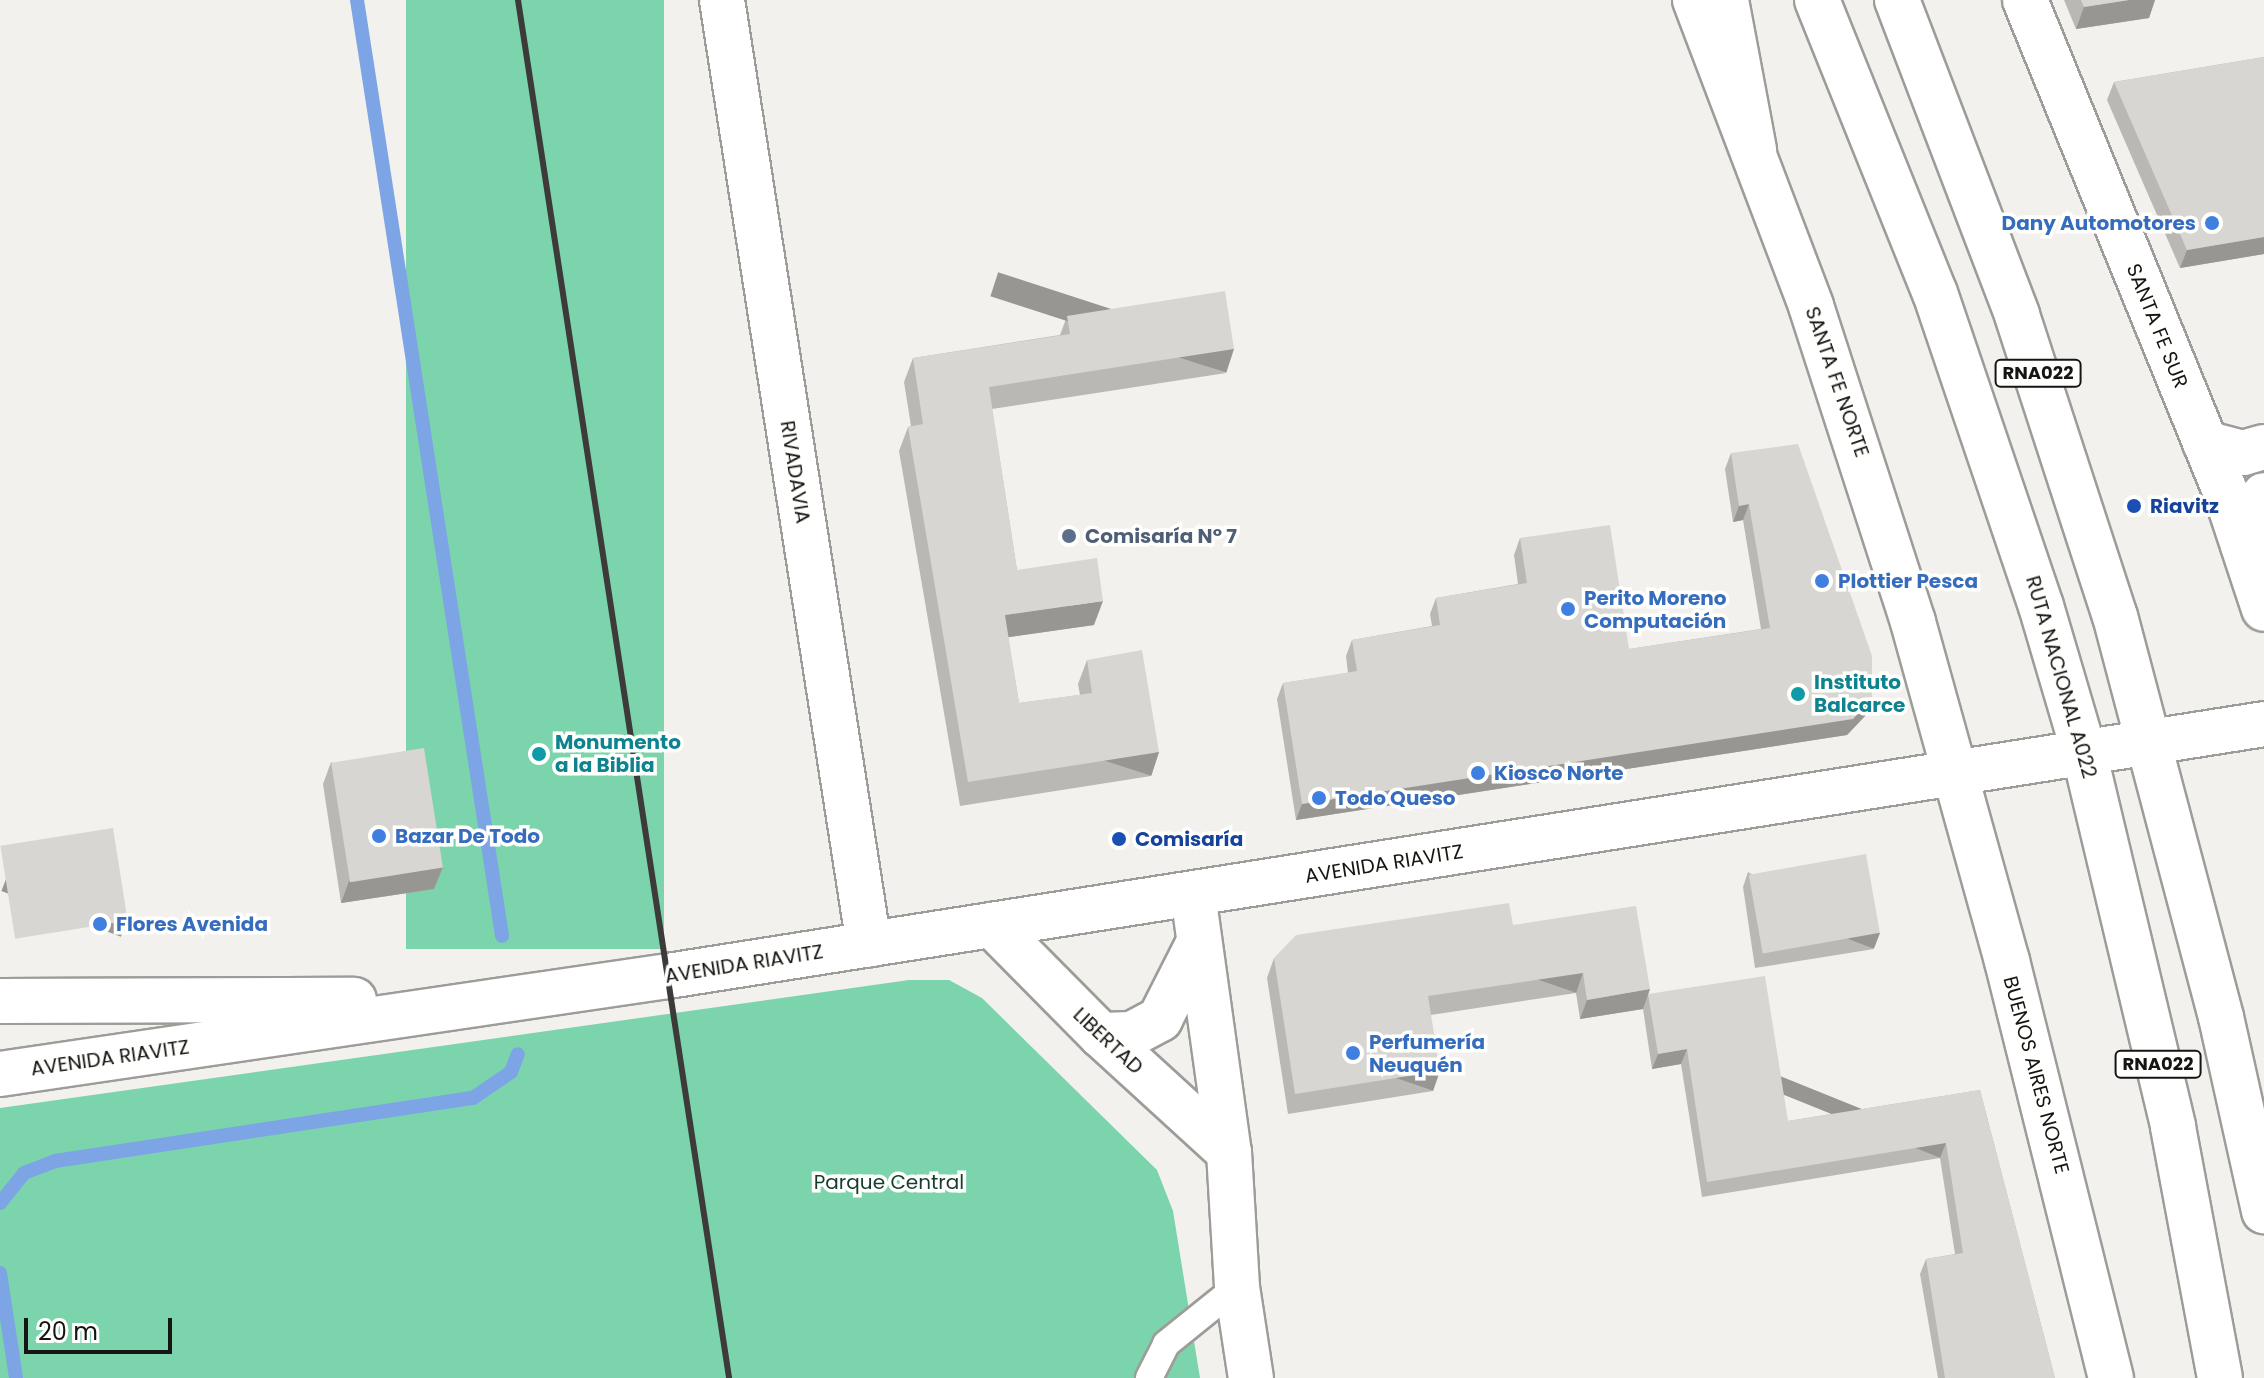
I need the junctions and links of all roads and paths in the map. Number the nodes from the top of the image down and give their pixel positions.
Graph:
1 (722, 0) edge
2 (1695, 0) edge
3 (1726, 0) edge
4 (1817, 0) edge
5 (1897, 0) edge
6 (2025, 0) edge
7 (1754, 150) junction
8 (2205, 443) junction
9 (2264, 447) edge
10 (2264, 495) edge
11 (2243, 545) junction
12 (2264, 609) edge
13 (2264, 724) edge
14 (2149, 742) junction
15 (2084, 752) junction
16 (1955, 773) junction
17 (1193, 894) junction
18 (992, 925) junction
19 (1199, 942) junction
20 (869, 945) junction
21 (0, 1001) edge
22 (504, 1001) junction
23 (1101, 1035) junction
24 (0, 1074) edge
25 (1229, 1152) junction
26 (2264, 1211) edge
27 (1237, 1287) junction
28 (1149, 1378) edge
29 (1251, 1378) edge
30 (2111, 1378) edge
31 (2220, 1378) edge

1 - 20 main road, RIVADAVIA
2 - 7 main road, SANTA FE NORTE
3 - 7 main road
4 - 15 main road, RUTA NACIONAL A022 / RNA022
5 - 14 main road, RNA022
6 - 8 main road, SANTA FE SUR
7 - 16 main road, SANTA FE NORTE
8 - 9 main road
8 - 11 main road, SANTA FE SUR
10 - 11 main road
11 - 12 main road, SANTA FE SUR
13 - 14 main road, AVENIDA RIAVITZ
14 - 15 main road, AVENIDA RIAVITZ
14 - 26 main road, RNA022
15 - 16 main road, AVENIDA RIAVITZ
15 - 31 main road, RUTA NACIONAL A022 / RNA022
16 - 17 main road, AVENIDA RIAVITZ
16 - 30 main road, BUENOS AIRES NORTE
17 - 18 main road, AVENIDA RIAVITZ
17 - 19 main road
18 - 20 main road, AVENIDA RIAVITZ
18 - 23 main road, LIBERTAD
19 - 23 main road
19 - 25 main road
20 - 22 main road, AVENIDA RIAVITZ
21 - 22 main road, AVENIDA RIAVITZ
22 - 24 main road, AVENIDA RIAVITZ
23 - 25 main road, LIBERTAD
25 - 27 main road
27 - 28 lane
27 - 29 main road

